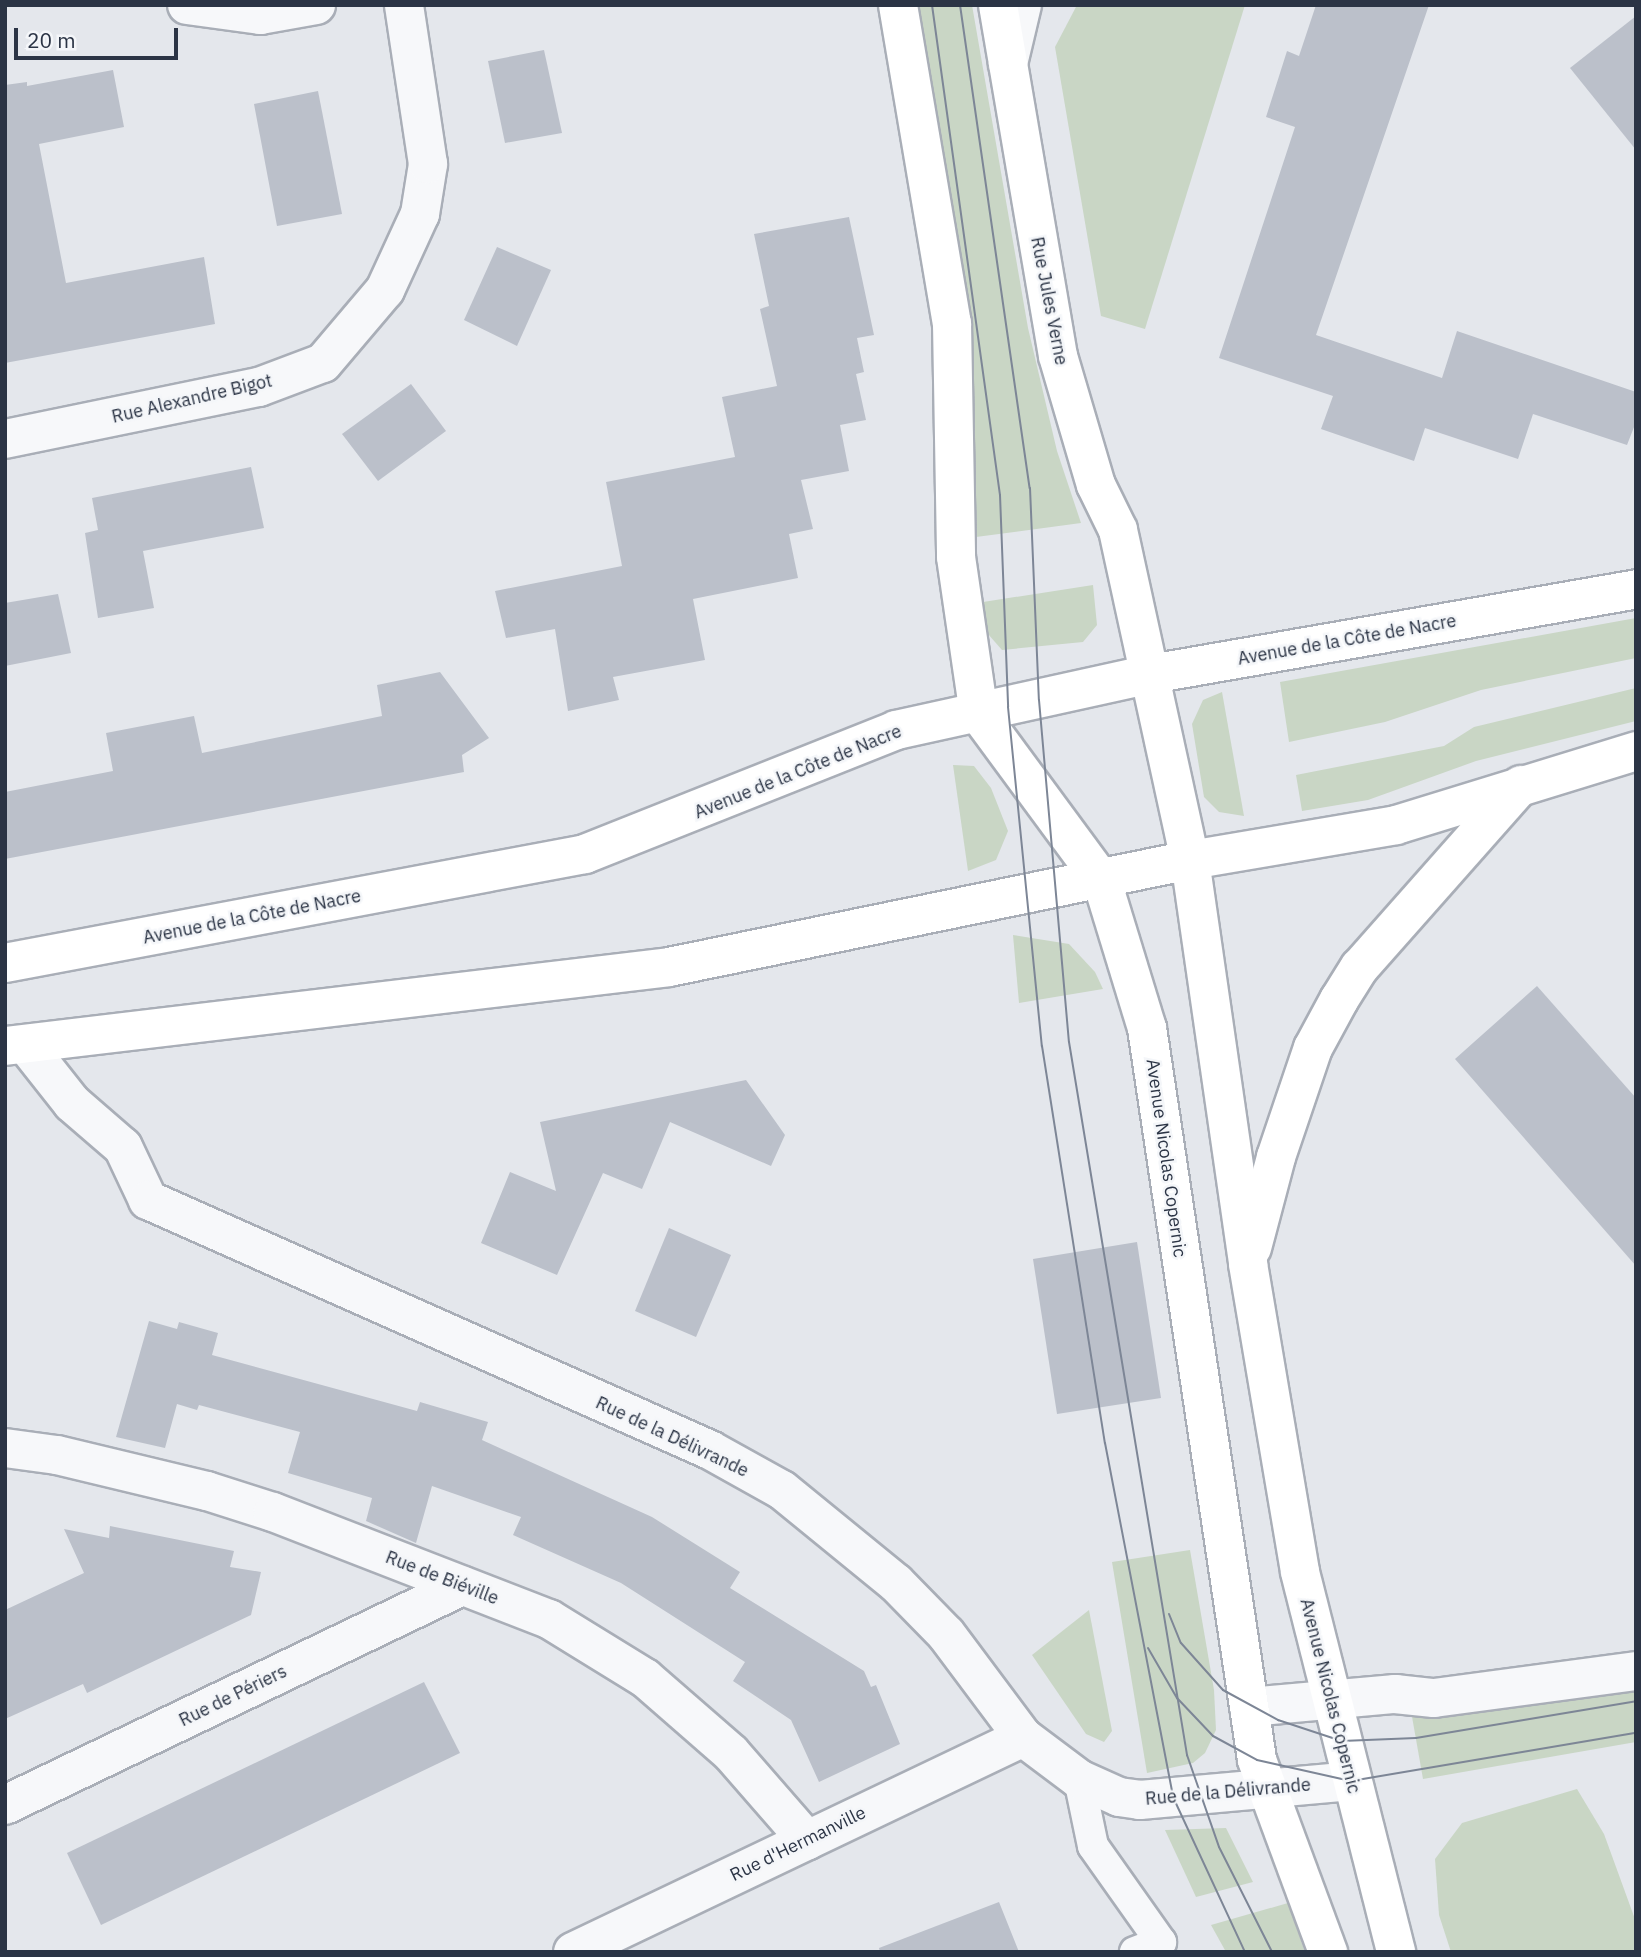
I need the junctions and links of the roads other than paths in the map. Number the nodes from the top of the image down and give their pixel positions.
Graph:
1 (187, 5) edge
2 (316, 5) edge
3 (404, 5) edge
4 (898, 5) edge
5 (998, 5) edge
6 (1022, 5) edge
7 (1008, 64) junction
8 (5, 439) edge
9 (1636, 589) edge
10 (1151, 674) junction
11 (979, 714) junction
12 (1636, 751) edge
13 (1522, 784) junction
14 (1190, 860) junction
15 (1102, 881) junction
16 (5, 963) edge
17 (16, 1046) edge
18 (1248, 1264) junction
19 (5, 1448) edge
20 (462, 1587) junction
21 (1636, 1671) edge
22 (1332, 1699) junction
23 (1249, 1707) junction
24 (1023, 1737) junction
25 (1079, 1779) junction
26 (1351, 1782) junction
27 (1265, 1790) junction
28 (5, 1805) edge
29 (807, 1840) junction
30 (573, 1952) edge
31 (1135, 1952) edge
32 (1328, 1952) edge
33 (1396, 1952) edge

1 - 2 street
3 - 8 street, Rue Alexandre Bigot
4 - 11 main road, Avenue Nicolas Copernic
5 - 7 main road, Rue Jules Verne
6 - 7 street, Rue Jules Verne
7 - 10 main road, Rue Jules Verne
9 - 10 main road, Avenue de la Côte de Nacre
10 - 11 main road, Avenue de la Côte de Nacre
10 - 14 main road, Avenue Nicolas Copernic
11 - 15 main road, Avenue Nicolas Copernic
11 - 16 main road, Avenue de la Côte de Nacre
12 - 13 main road
13 - 14 main road
13 - 18 main road
14 - 15 main road
14 - 18 main road, Avenue Nicolas Copernic
15 - 17 main road
15 - 23 main road, Avenue Nicolas Copernic
17 - 24 street, Rue de la Délivrande
18 - 22 main road, Avenue Nicolas Copernic
19 - 20 street, Rue de Biéville
20 - 28 street, Rue de Périers
20 - 29 street, Rue de Biéville
21 - 22 street
22 - 23 street
22 - 26 main road, Avenue Nicolas Copernic
23 - 27 main road, Avenue Nicolas Copernic
24 - 25 street, Rue de la Délivrande
24 - 29 street, Rue d'Hermanville
25 - 27 street, Rue de la Délivrande
25 - 31 lane
26 - 27 street, Rue de la Délivrande
26 - 33 main road, Avenue Nicolas Copernic
27 - 32 main road, Avenue Nicolas Copernic
29 - 30 street, Rue d'Hermanville

